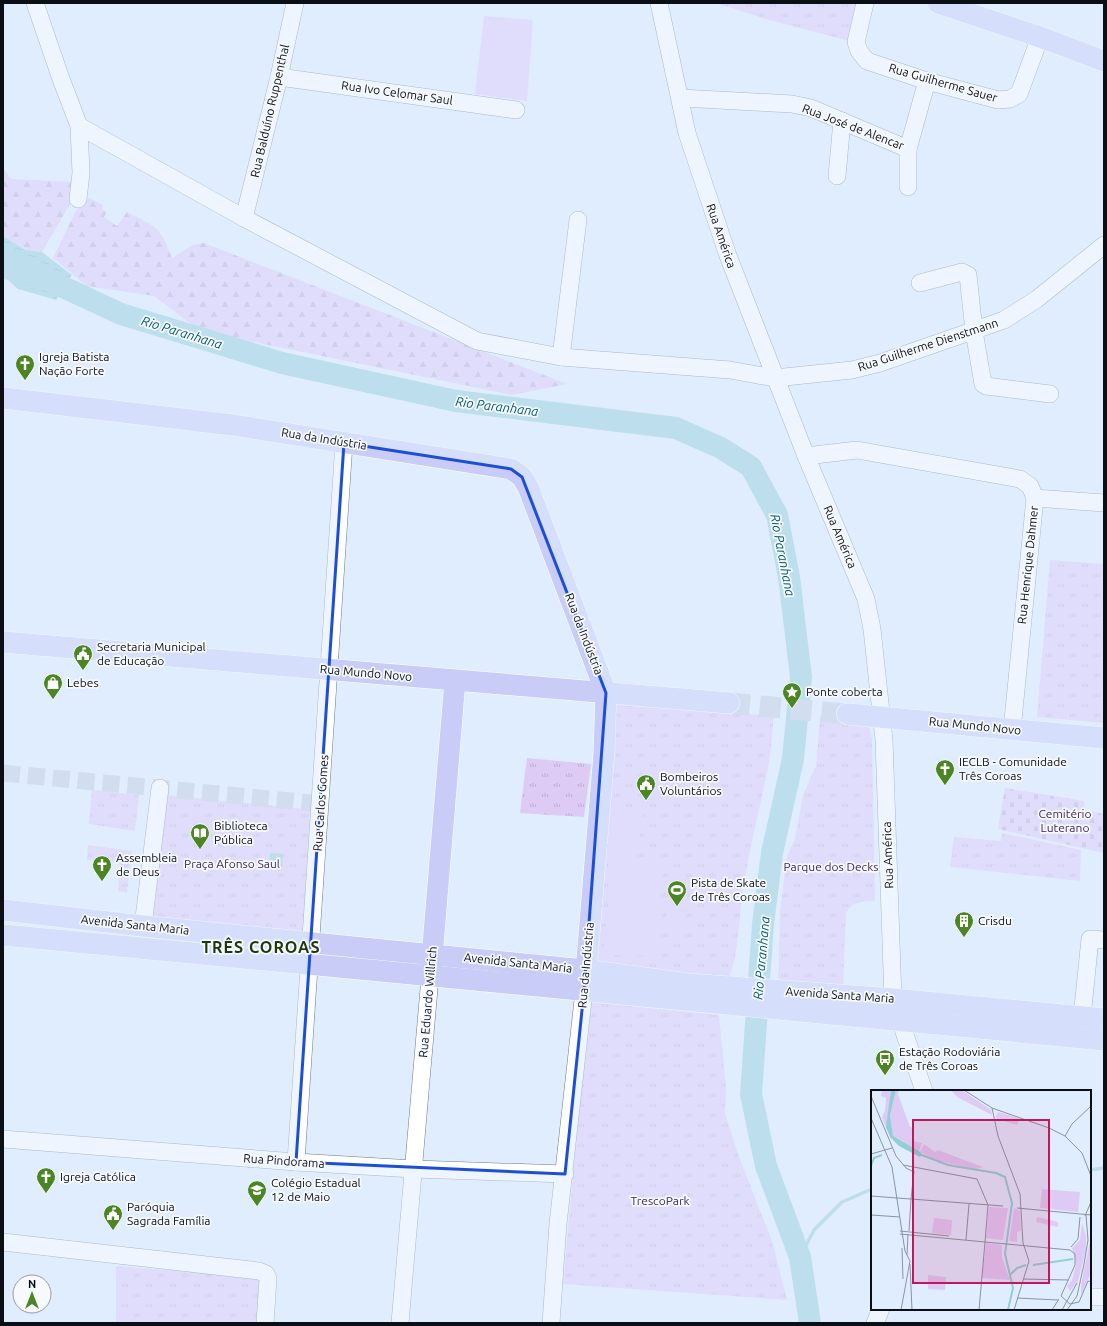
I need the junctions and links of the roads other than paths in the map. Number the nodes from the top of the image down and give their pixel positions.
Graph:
1 (35, 3) edge
2 (295, 3) edge
3 (659, 3) edge
4 (865, 3) edge
5 (938, 3) edge
6 (1040, 37) junction
7 (1104, 61) edge
8 (279, 77) junction
9 (927, 81) junction
10 (681, 98) junction
11 (516, 110) dead end
12 (842, 121) junction
13 (79, 126) junction
14 (908, 149) junction
15 (837, 176) dead end
16 (908, 187) dead end
17 (78, 199) dead end
18 (244, 218) junction
19 (578, 220) dead end
20 (1104, 245) edge
21 (920, 283) dead end
22 (974, 331) junction
23 (561, 357) junction
24 (774, 378) junction
25 (1050, 394) dead end
26 (3, 399) edge
27 (344, 442) junction
28 (806, 456) junction
29 (1035, 498) junction
30 (1104, 503) edge
31 (3, 642) edge
32 (330, 670) junction
33 (455, 681) junction
34 (606, 693) junction
35 (729, 704) tunnel mouth
36 (847, 714) tunnel mouth
37 (882, 717) junction
38 (1012, 730) junction
39 (1104, 738) edge
40 (160, 788) dead end
41 (3, 910) edge
42 (108, 922) junction
43 (143, 926) junction
44 (168, 928) junction
45 (3, 935) edge
46 (1104, 940) edge
47 (311, 943) junction
48 (107, 946) junction
49 (166, 951) junction
50 (432, 955) junction
51 (309, 965) junction
52 (585, 970) junction
53 (430, 976) junction
54 (584, 992) junction
55 (688, 992) junction
56 (893, 999) junction
57 (812, 1002) junction
58 (1082, 1017) junction
59 (1104, 1019) edge
60 (1014, 1021) junction
61 (900, 1022) junction
62 (1104, 1040) edge
63 (924, 1090) edge
64 (3, 1139) edge
65 (296, 1162) junction
66 (414, 1169) junction
67 (565, 1174) junction
68 (3, 1242) edge
69 (1091, 1297) edge
70 (1104, 1297) edge
71 (881, 1310) edge
72 (265, 1323) edge
73 (400, 1323) edge
74 (551, 1323) edge
75 (875, 1323) edge

1 - 13 street
2 - 8 street, Rua Balduíno Ruppenthal
3 - 10 street, Rua América
4 - 9 street, Rua Guilherme Sauer
5 - 6 main road
6 - 7 main road
6 - 9 street, Rua Guilherme Sauer
8 - 11 street, Rua Ivo Celomar Saul
8 - 18 street, Rua Balduíno Ruppenthal
9 - 14 street, Rua José de Alencar
10 - 12 street, Rua José de Alencar
10 - 24 street, Rua América
12 - 14 street, Rua José de Alencar
12 - 15 street
13 - 17 street
13 - 18 street, Rua Guilherme Dienstmann
14 - 16 street
18 - 23 street, Rua Guilherme Dienstmann
19 - 23 street
20 - 22 street, Rua Guilherme Dienstmann
21 - 22 street
22 - 24 street, Rua Guilherme Dienstmann
22 - 25 street
23 - 24 street, Rua Guilherme Dienstmann
24 - 28 street, Rua América
26 - 27 main road, Rua da Indústria
27 - 32 street, Rua Carlos Gomes
27 - 34 main road, Rua da Indústria
28 - 29 street, Rua Henrique Dahmer
28 - 37 street, Rua América
29 - 30 street
29 - 38 street, Rua Henrique Dahmer
31 - 32 main road, Rua Mundo Novo
32 - 33 main road, Rua Mundo Novo
32 - 47 street, Rua Carlos Gomes
33 - 34 main road, Rua Mundo Novo
33 - 50 main road, Rua Eduardo Willrich
34 - 35 main road, Rua Mundo Novo
34 - 52 main road, Rua da Indústria
36 - 37 main road, Rua Mundo Novo
37 - 38 main road, Rua Mundo Novo
37 - 56 street, Rua América
38 - 39 main road, Rua Mundo Novo
40 - 43 street
41 - 42 main road, Avenida Santa Maria
42 - 43 main road, Avenida Santa Maria
42 - 48 main road
43 - 44 main road, Avenida Santa Maria
44 - 47 main road, Avenida Santa Maria
44 - 49 main road
45 - 48 main road, Avenida Santa Maria
46 - 58 street
47 - 50 main road, Avenida Santa Maria
47 - 51 street, Rua Carlos Gomes
48 - 49 main road, Avenida Santa Maria
49 - 51 main road, Avenida Santa Maria
50 - 52 main road, Avenida Santa Maria
50 - 53 main road, Rua Eduardo Willrich
51 - 53 main road, Avenida Santa Maria
51 - 65 street, Rua Carlos Gomes
52 - 54 main road, Rua da Indústria
52 - 55 main road, Avenida Santa Maria
53 - 54 main road, Avenida Santa Maria
53 - 66 street, Rua Eduardo Willrich
54 - 55 main road, Avenida Santa Maria
54 - 67 street, Rua da Indústria
55 - 57 main road, Avenida Santa Maria
56 - 57 main road, Avenida Santa Maria
56 - 60 main road, Avenida Santa Maria
56 - 61 street, Rua América
57 - 61 main road, Avenida Santa Maria
58 - 59 main road, Avenida Santa Maria
58 - 60 main road, Avenida Santa Maria
60 - 61 main road, Avenida Santa Maria
60 - 62 main road, Avenida Santa Maria
61 - 63 street, Rua América
64 - 65 street, Rua Pindorama
65 - 66 street, Rua Pindorama
66 - 67 street, Rua Pindorama
66 - 73 street, Rua Eduardo Willrich
67 - 74 street, Rua da Indústria
68 - 72 street
69 - 70 street
71 - 75 street

